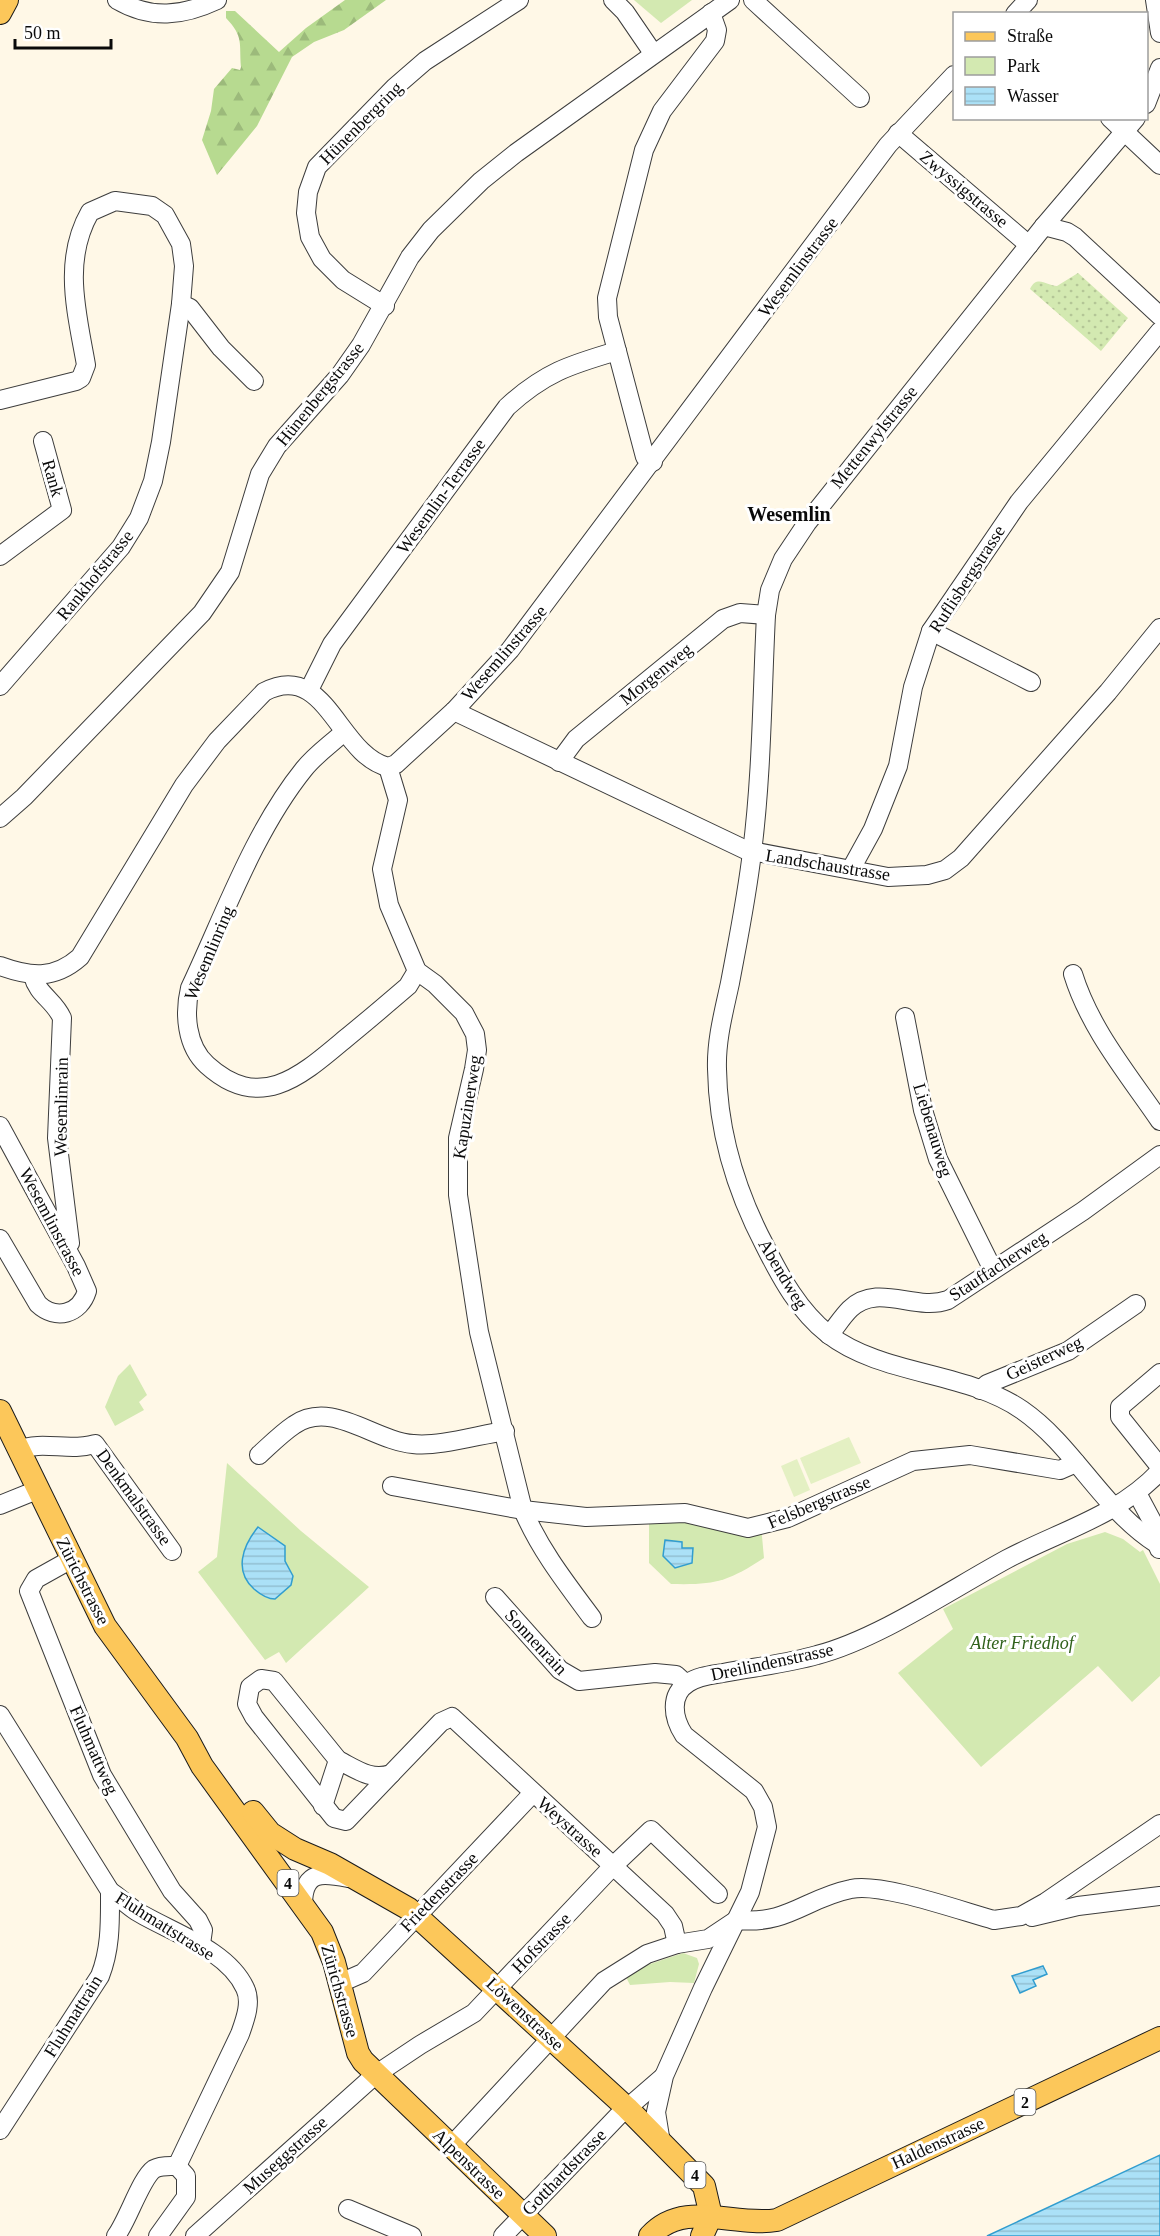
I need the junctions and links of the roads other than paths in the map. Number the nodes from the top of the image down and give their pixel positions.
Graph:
1 (7, 0) edge
2 (117, 0) edge
3 (217, 0) edge
4 (519, 0) edge
5 (613, 0) edge
6 (730, 0) edge
7 (753, 0) edge
8 (1028, 0) edge
9 (1155, 0) edge
10 (1017, 12) edge
11 (0, 13) edge
12 (711, 13) junction
13 (1160, 33) edge
14 (653, 53) junction
15 (953, 76) edge
16 (1159, 77) edge
17 (860, 98) dead end
18 (1148, 100) edge
19 (1112, 120) edge
20 (1134, 120) edge
21 (898, 133) junction
22 (1124, 133) junction
23 (1160, 165) edge
24 (1044, 226) junction
25 (1029, 245) junction
26 (181, 304) junction
27 (384, 306) junction
28 (1160, 316) edge
29 (1160, 331) edge
30 (617, 351) junction
31 (254, 381) dead end
32 (0, 400) edge
33 (43, 441) dead end
34 (653, 462) junction
35 (0, 555) edge
36 (766, 615) junction
37 (1160, 628) edge
38 (931, 631) junction
39 (1031, 682) dead end
40 (0, 686) edge
41 (309, 690) junction
42 (454, 711) junction
43 (344, 732) junction
44 (559, 762) junction
45 (388, 767) junction
46 (0, 818) edge
47 (752, 852) junction
48 (851, 869) junction
49 (0, 966) edge
50 (417, 971) junction
51 (1073, 974) dead end
52 (33, 976) junction
53 (905, 1017) dead end
54 (1160, 1121) edge
55 (0, 1126) edge
56 (1160, 1155) edge
57 (0, 1239) edge
58 (66, 1246) junction
59 (993, 1270) junction
60 (1136, 1304) dead end
61 (829, 1335) junction
62 (1160, 1373) edge
63 (980, 1390) junction
64 (0, 1411) edge
65 (505, 1431) junction
66 (18, 1450) junction
67 (259, 1455) dead end
68 (1076, 1463) junction
69 (1160, 1469) edge
70 (392, 1486) dead end
71 (37, 1490) junction
72 (1137, 1493) junction
73 (0, 1505) edge
74 (1115, 1508) junction
75 (523, 1510) junction
76 (1158, 1547) edge
77 (172, 1551) dead end
78 (70, 1560) junction
79 (495, 1597) dead end
80 (592, 1618) dead end
81 (686, 1684) junction
82 (0, 1716) edge
83 (187, 1738) junction
84 (338, 1760) junction
85 (391, 1774) junction
86 (533, 1793) junction
87 (323, 1806) junction
88 (1160, 1824) edge
89 (300, 1851) joint
90 (613, 1866) junction
91 (352, 1879) junction
92 (110, 1891) junction
93 (718, 1894) dead end
94 (1160, 1896) edge
95 (303, 1903) junction
96 (417, 1915) junction
97 (1021, 1916) junction
98 (737, 1920) junction
99 (201, 1944) junction
100 (682, 1944) junction
101 (708, 1978) junction
102 (340, 1983) junction
103 (498, 1988) junction
104 (551, 2037) junction
105 (1160, 2038) edge
106 (375, 2075) junction
107 (664, 2076) junction
108 (394, 2092) joint
109 (627, 2108) junction
110 (0, 2130) edge
111 (661, 2143) junction
112 (452, 2145) junction
113 (177, 2166) junction
114 (348, 2210) dead end
115 (523, 2216) junction
116 (777, 2220) junction
117 (707, 2226) edge
118 (116, 2236) edge
119 (158, 2236) edge
120 (195, 2236) edge
121 (412, 2236) edge
122 (503, 2236) edge
123 (545, 2236) edge
124 (650, 2236) edge
125 (750, 2236) edge

1 - 11 main road
2 - 3 street
4 - 27 street, Hünenbergring
5 - 14 street
6 - 12 street, Hünenbergstrasse
7 - 17 street
8 - 10 street
9 - 13 street
12 - 14 street, Hünenbergstrasse
12 - 30 street
14 - 27 street, Hünenbergstrasse
15 - 21 street, Wesemlinstrasse
16 - 18 street
19 - 22 street
20 - 22 street, Mettenwylstrasse
21 - 25 street, Zwyssigstrasse
21 - 34 street, Wesemlinstrasse
22 - 23 street
22 - 24 street, Mettenwylstrasse
24 - 25 street, Mettenwylstrasse
24 - 28 street
25 - 36 street, Mettenwylstrasse
26 - 31 street
26 - 32 street, Rankhofstrasse
26 - 40 street, Rankhofstrasse
27 - 46 street, Hünenbergstrasse
29 - 38 street, Ruflisbergstrasse
30 - 34 street
30 - 41 street, Wesemlin-Terrasse
33 - 35 street, Rank
34 - 42 street, Wesemlinstrasse
36 - 44 street, Morgenweg
36 - 47 street, Mettenwylstrasse
37 - 48 street, Landschaustrasse
38 - 39 street
38 - 48 street, Ruflisbergstrasse
41 - 43 street
41 - 52 street
42 - 44 street, Landschaustrasse
42 - 45 street, Wesemlinstrasse
43 - 45 street
43 - 50 street, Wesemlinring
44 - 47 street, Landschaustrasse
45 - 50 street, Kapuzinerweg
47 - 48 street, Landschaustrasse
47 - 61 street, Abendweg
49 - 52 street
50 - 65 street, Kapuzinerweg
51 - 54 street
52 - 58 street, Wesemlinrain
53 - 59 street, Liebenauweg
55 - 58 street, Wesemlinstrasse
56 - 59 street, Stauffacherweg
57 - 58 street, Wesemlinstrasse
59 - 61 street, Stauffacherweg
60 - 63 street, Geisterweg
61 - 63 street, Abendweg
62 - 69 street
63 - 68 street, Abendweg
64 - 66 main road, Zürichstrasse / 4
65 - 67 street
65 - 75 street, Kapuzinerweg
66 - 71 main road, Zürichstrasse / 4
66 - 77 street, Denkmalstrasse
68 - 74 street, Abendweg
68 - 75 street, Felsbergstrasse
69 - 72 street, Dreilindenstrasse
70 - 75 street
71 - 73 street
71 - 78 main road, Zürichstrasse / 4
72 - 74 street, Dreilindenstrasse
72 - 76 street, Abendweg
74 - 76 street, Abendweg
74 - 81 street, Dreilindenstrasse
75 - 80 street, Kapuzinerweg
78 - 83 main road, Zürichstrasse / 4
78 - 99 street, Fluhmattweg
79 - 81 street, Sonnenrain
81 - 98 street, Dreilindenstrasse
82 - 92 street, Fluhmattstrasse
83 - 89 main road, Zürichstrasse / 4
83 - 95 main road, Zürichstrasse / 4
84 - 85 street
84 - 87 street
84 - 87 street
85 - 86 street, Weystrasse
85 - 87 street
86 - 90 street, Weystrasse
86 - 96 street, Friedenstrasse
88 - 97 street
89 - 91 main road, Löwenstrasse / 4
90 - 93 street, Hofstrasse
90 - 100 street, Weystrasse
90 - 103 street, Hofstrasse
91 - 95 street
91 - 96 main road, Löwenstrasse / 4
92 - 99 street, Fluhmattstrasse
92 - 110 street, Fluhmattrain
94 - 97 street
95 - 102 main road, Zürichstrasse / 4
96 - 102 street, Friedenstrasse
96 - 103 main road, Löwenstrasse / 4
97 - 98 street
98 - 100 street
98 - 101 street, Dreilindenstrasse
99 - 113 street, Fluhmattstrasse
100 - 101 street
100 - 104 street
101 - 107 street, Dreilindenstrasse
102 - 106 main road, Zürichstrasse / 4
103 - 104 main road, Löwenstrasse / 4
103 - 106 street, Hofstrasse
104 - 109 main road, Löwenstrasse / 4
104 - 112 street
105 - 116 main road, Haldenstrasse / 2
106 - 108 main road, Zürichstrasse / 4
106 - 120 street, Museggstrasse
107 - 109 street, Dreilindenstrasse
107 - 111 street, Dreilindenstrasse
108 - 112 main road, Alpenstrasse / 4
109 - 111 main road, Löwenstrasse / 4
109 - 115 street, Gotthardstrasse
111 - 117 main road, Löwenstrasse / 4
112 - 115 main road, Alpenstrasse / 4
113 - 118 street
113 - 119 street
114 - 121 street
115 - 122 street, Gotthardstrasse
115 - 123 main road, Alpenstrasse / 4
116 - 117 main road, Haldenstrasse / 2
116 - 125 main road, 2
117 - 124 main road, 2

